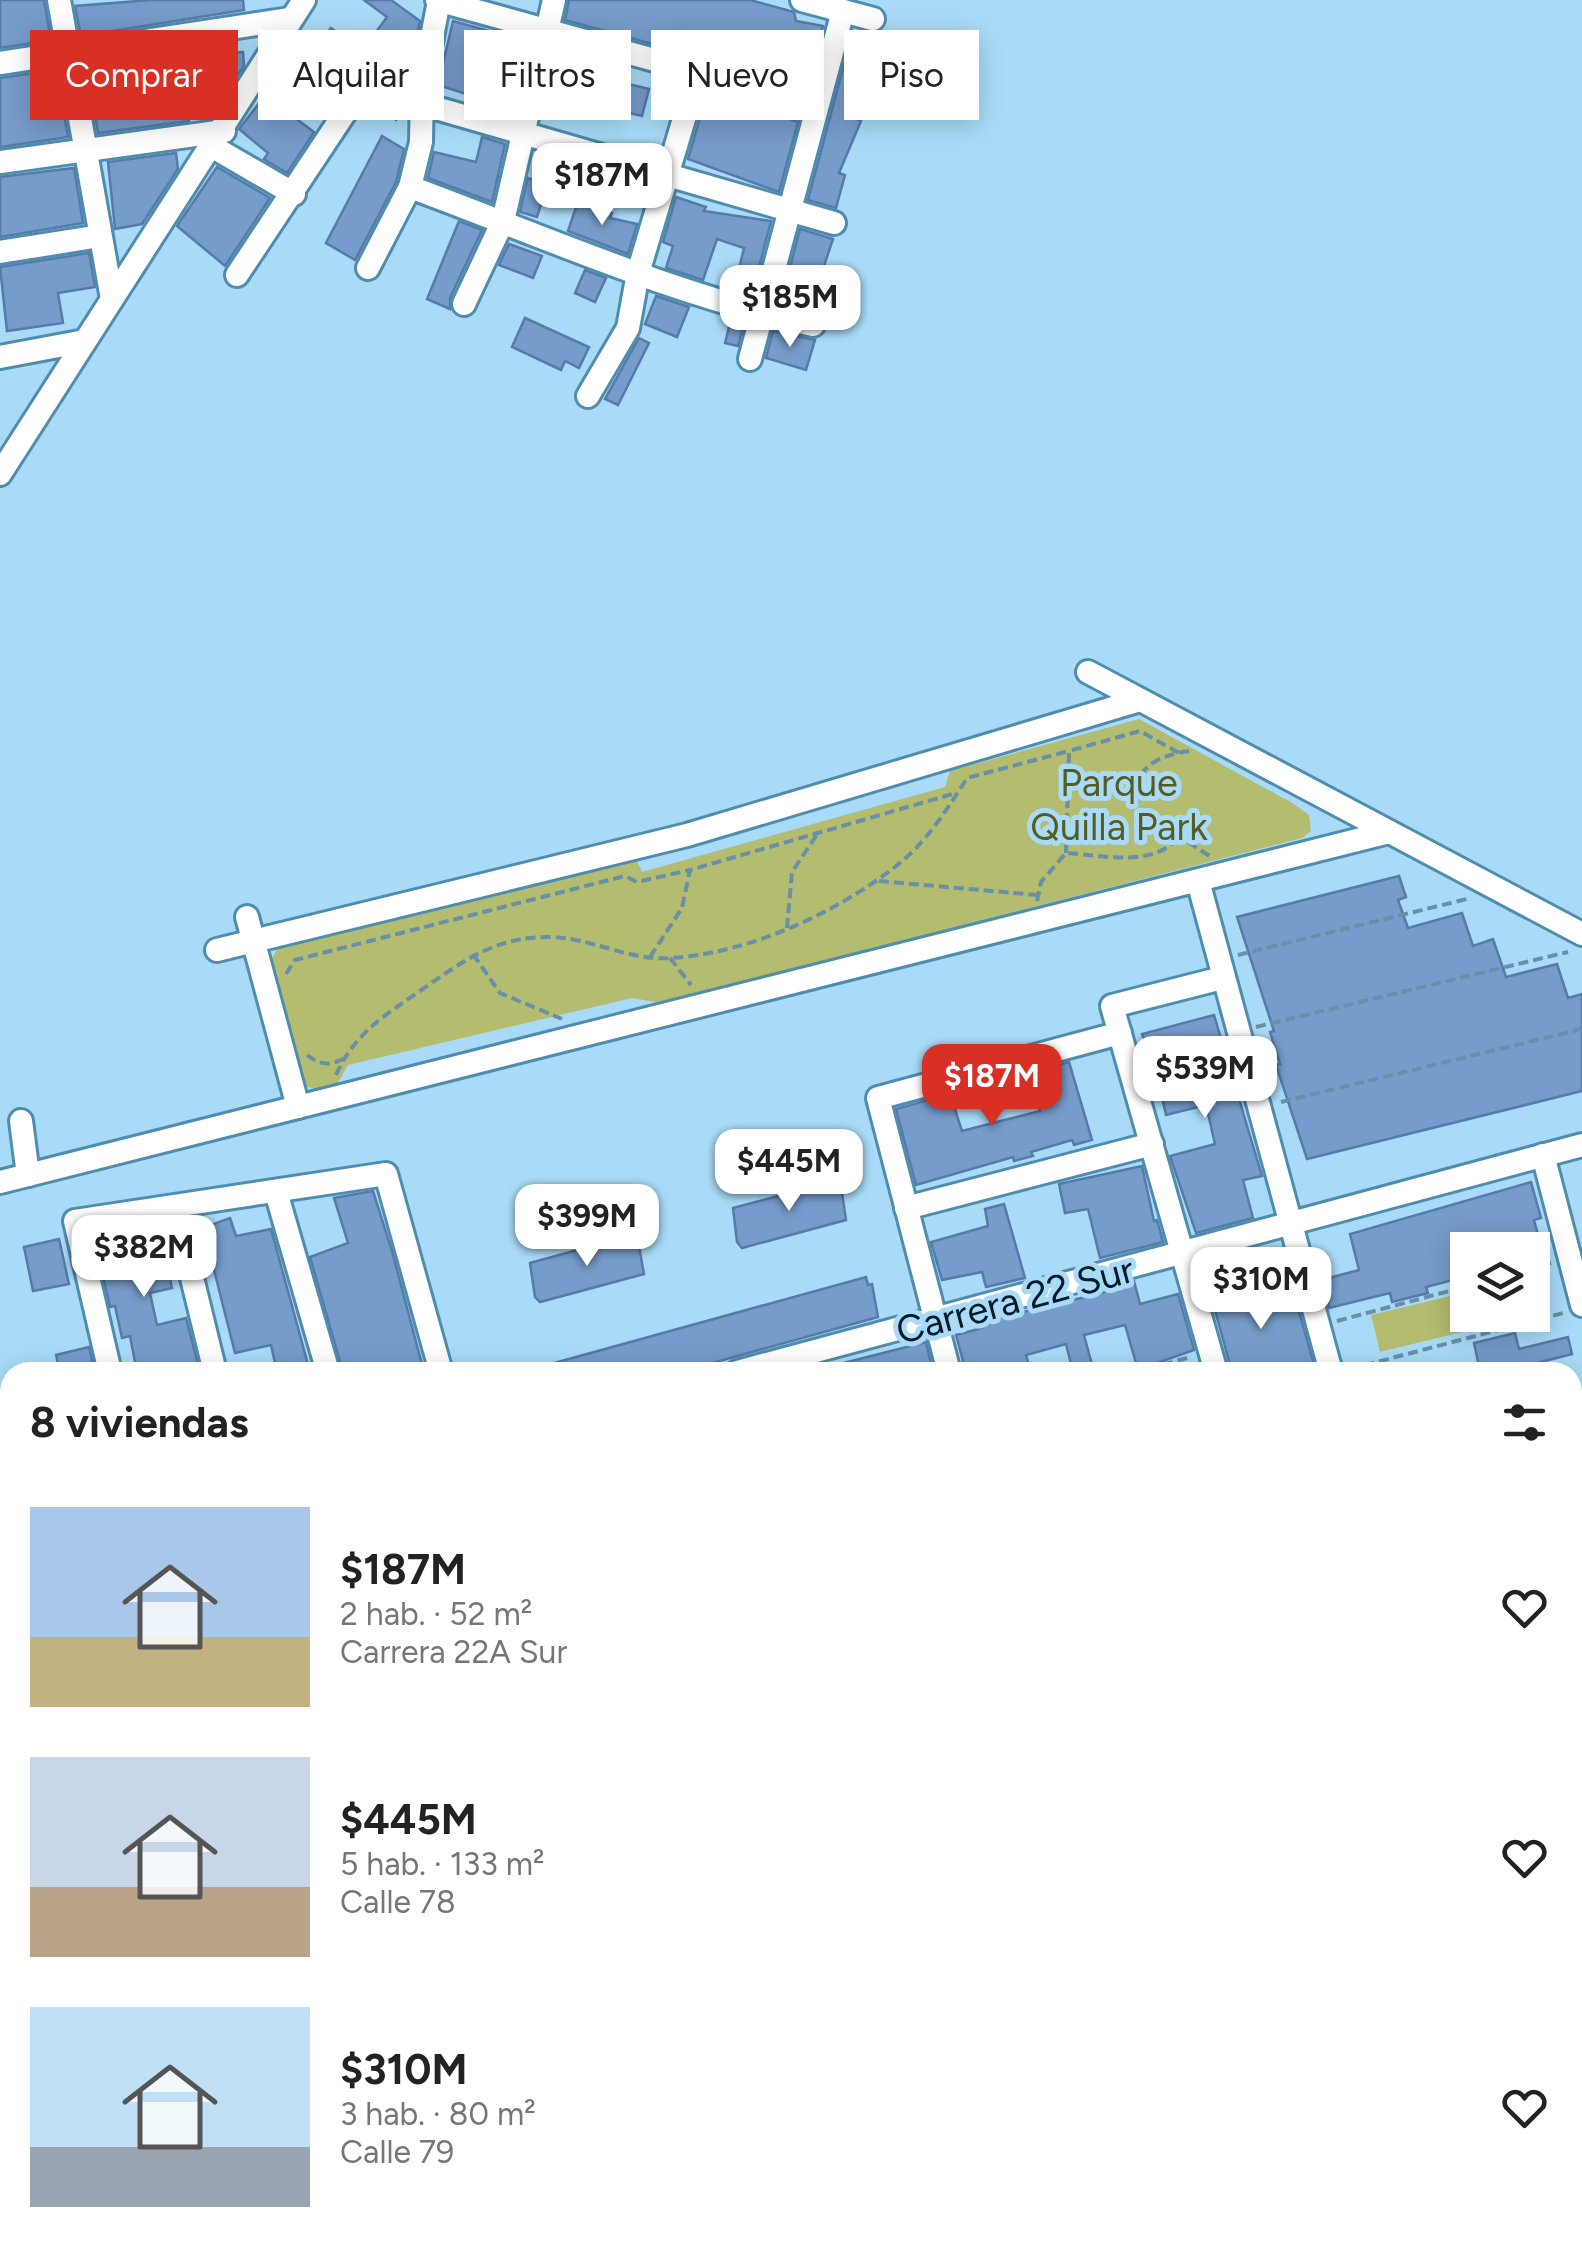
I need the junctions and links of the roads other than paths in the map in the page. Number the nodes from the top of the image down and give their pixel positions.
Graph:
1 (59, 0) edge
2 (554, 0) edge
3 (802, 0) edge
4 (438, 1) edge
5 (297, 9) edge
6 (843, 11) junction
7 (873, 19) dead end
8 (546, 28) junction
9 (64, 30) edge
10 (185, 30) edge
11 (433, 30) edge
12 (651, 58) edge
13 (30, 59) edge
14 (0, 64) edge
15 (824, 80) edge
16 (444, 110) edge
17 (80, 120) edge
18 (341, 120) edge
19 (421, 120) edge
20 (684, 120) edge
21 (813, 120) edge
22 (525, 132) junction
23 (219, 139) junction
24 (85, 148) junction
25 (0, 162) edge
26 (669, 174) junction
27 (410, 186) junction
28 (294, 194) junction
29 (788, 210) junction
30 (503, 221) junction
31 (834, 223) dead end
32 (100, 236) junction
33 (0, 252) edge
34 (368, 268) dead end
35 (638, 273) junction
36 (237, 275) dead end
37 (112, 299) junction
38 (464, 304) dead end
39 (762, 314) junction
40 (813, 325) dead end
41 (85, 341) junction
42 (0, 357) edge
43 (750, 359) dead end
44 (588, 396) dead end
45 (2, 470) edge
46 (1088, 672) dead end
47 (1140, 700) junction
48 (1390, 832) junction
49 (1198, 881) junction
50 (247, 916) dead end
51 (1582, 934) edge
52 (254, 942) junction
53 (217, 950) dead end
54 (1220, 969) junction
55 (1120, 1033) junction
56 (298, 1107) junction
57 (21, 1120) dead end
58 (1152, 1144) junction
59 (1582, 1145) edge
60 (1543, 1155) junction
61 (28, 1175) junction
62 (0, 1182) edge
63 (276, 1192) junction
64 (175, 1208) junction
65 (906, 1208) junction
66 (1293, 1221) junction
67 (1183, 1254) junction
68 (1573, 1309) edge
69 (936, 1322) junction
70 (828, 1361) edge
71 (108, 1362) edge
72 (213, 1362) edge
73 (325, 1362) edge
74 (439, 1362) edge
75 (946, 1362) edge
76 (1213, 1362) edge
77 (1332, 1362) edge

1 - 9 street
2 - 8 street
3 - 6 street
4 - 8 street
4 - 11 street
5 - 10 street
5 - 23 street
6 - 7 street
6 - 15 street
8 - 12 street
8 - 22 street
13 - 14 street
16 - 22 street
17 - 24 street
18 - 28 street
19 - 27 street
20 - 26 street
21 - 29 street
22 - 26 street
22 - 30 street
23 - 24 street
23 - 28 street
23 - 37 street
24 - 25 street
24 - 32 street
26 - 29 street
26 - 35 street
27 - 30 street
27 - 34 street
28 - 36 street
29 - 31 street
29 - 39 street
30 - 35 street
30 - 38 street
32 - 33 street
32 - 37 street
35 - 39 street
35 - 44 street
37 - 41 street
39 - 40 street
39 - 43 street
41 - 42 street
41 - 45 street
46 - 47 street
47 - 48 street
47 - 52 street
48 - 49 street
48 - 51 street
49 - 54 street
49 - 56 street
50 - 52 street
52 - 53 street
52 - 56 street
54 - 55 street
54 - 66 street
55 - 58 street
55 - 65 street
56 - 61 street
57 - 61 street
58 - 65 street
58 - 67 street
59 - 60 street, Carrera 22 Sur
60 - 66 street, Carrera 22 Sur
60 - 68 street
61 - 62 street
63 - 64 street
63 - 73 street
63 - 74 street
64 - 71 street
64 - 72 street
65 - 69 street
66 - 67 street, Carrera 22 Sur
66 - 77 street
67 - 69 street, Carrera 22 Sur
67 - 76 street
69 - 70 street, Carrera 22 Sur
69 - 75 street

